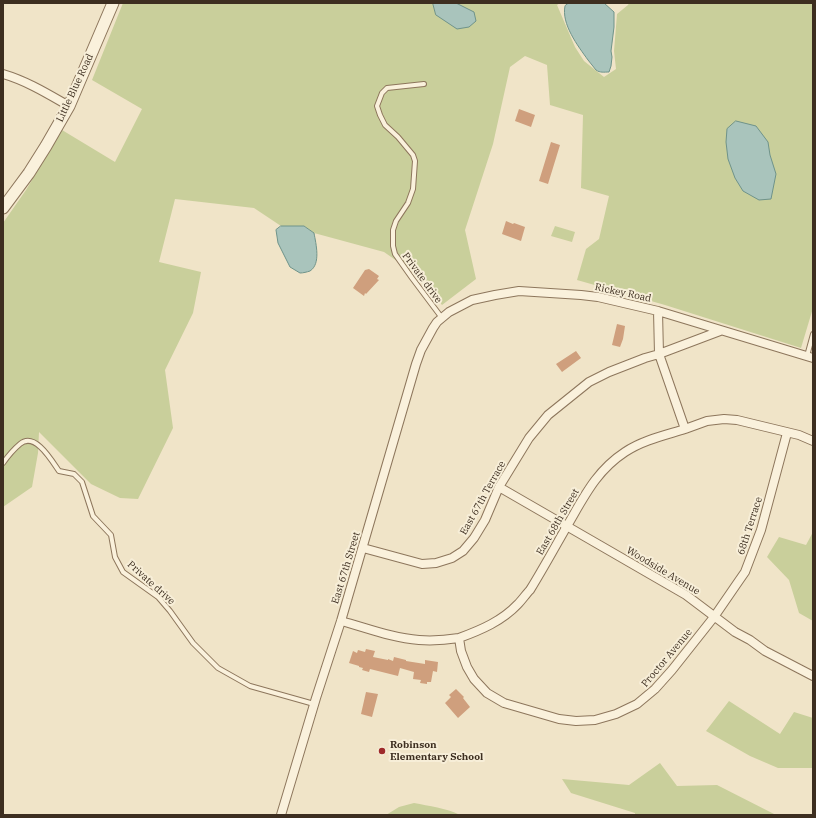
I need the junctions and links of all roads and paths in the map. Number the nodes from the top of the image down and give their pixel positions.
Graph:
1 (113, 3) edge
2 (3, 74) edge
3 (424, 84) dead end
4 (69, 106) junction
5 (3, 208) edge
6 (658, 311) junction
7 (442, 318) junction
8 (433, 328) joint
9 (720, 331) junction
10 (813, 334) edge
11 (659, 354) junction
12 (810, 358) edge
13 (685, 429) junction
14 (787, 433) junction
15 (813, 441) edge
16 (3, 462) edge
17 (499, 488) junction
18 (567, 527) junction
19 (363, 548) junction
20 (714, 617) junction
21 (341, 621) junction
22 (459, 638) junction
23 (813, 676) edge
24 (314, 704) junction
25 (281, 815) edge

1 - 4 street, Little Blue Road
2 - 4 street
3 - 7 lane, Private drive
4 - 5 street, Little Blue Road
6 - 7 street, Rickey Road
6 - 9 street, Rickey Road
6 - 11 street
7 - 8 street, Rickey Road
8 - 19 street, East 67th Street
9 - 11 street, East 67th Terrace
9 - 12 street, Rickey Road
10 - 12 lane
11 - 13 street
11 - 17 street, East 67th Terrace
13 - 14 street, East 68th Street
13 - 18 street, East 68th Street
14 - 15 street, East 68th Street
14 - 20 street, 68th Terrace
16 - 24 lane, Private drive
17 - 18 street, Woodside Avenue
17 - 19 street, East 67th Terrace
18 - 20 street, Woodside Avenue
18 - 22 street, East 68th Street
19 - 21 street, East 67th Street
20 - 22 street, Proctor Avenue
20 - 23 street, Woodside Avenue
21 - 22 street
21 - 24 street, East 67th Street
24 - 25 street, East 67th Street

